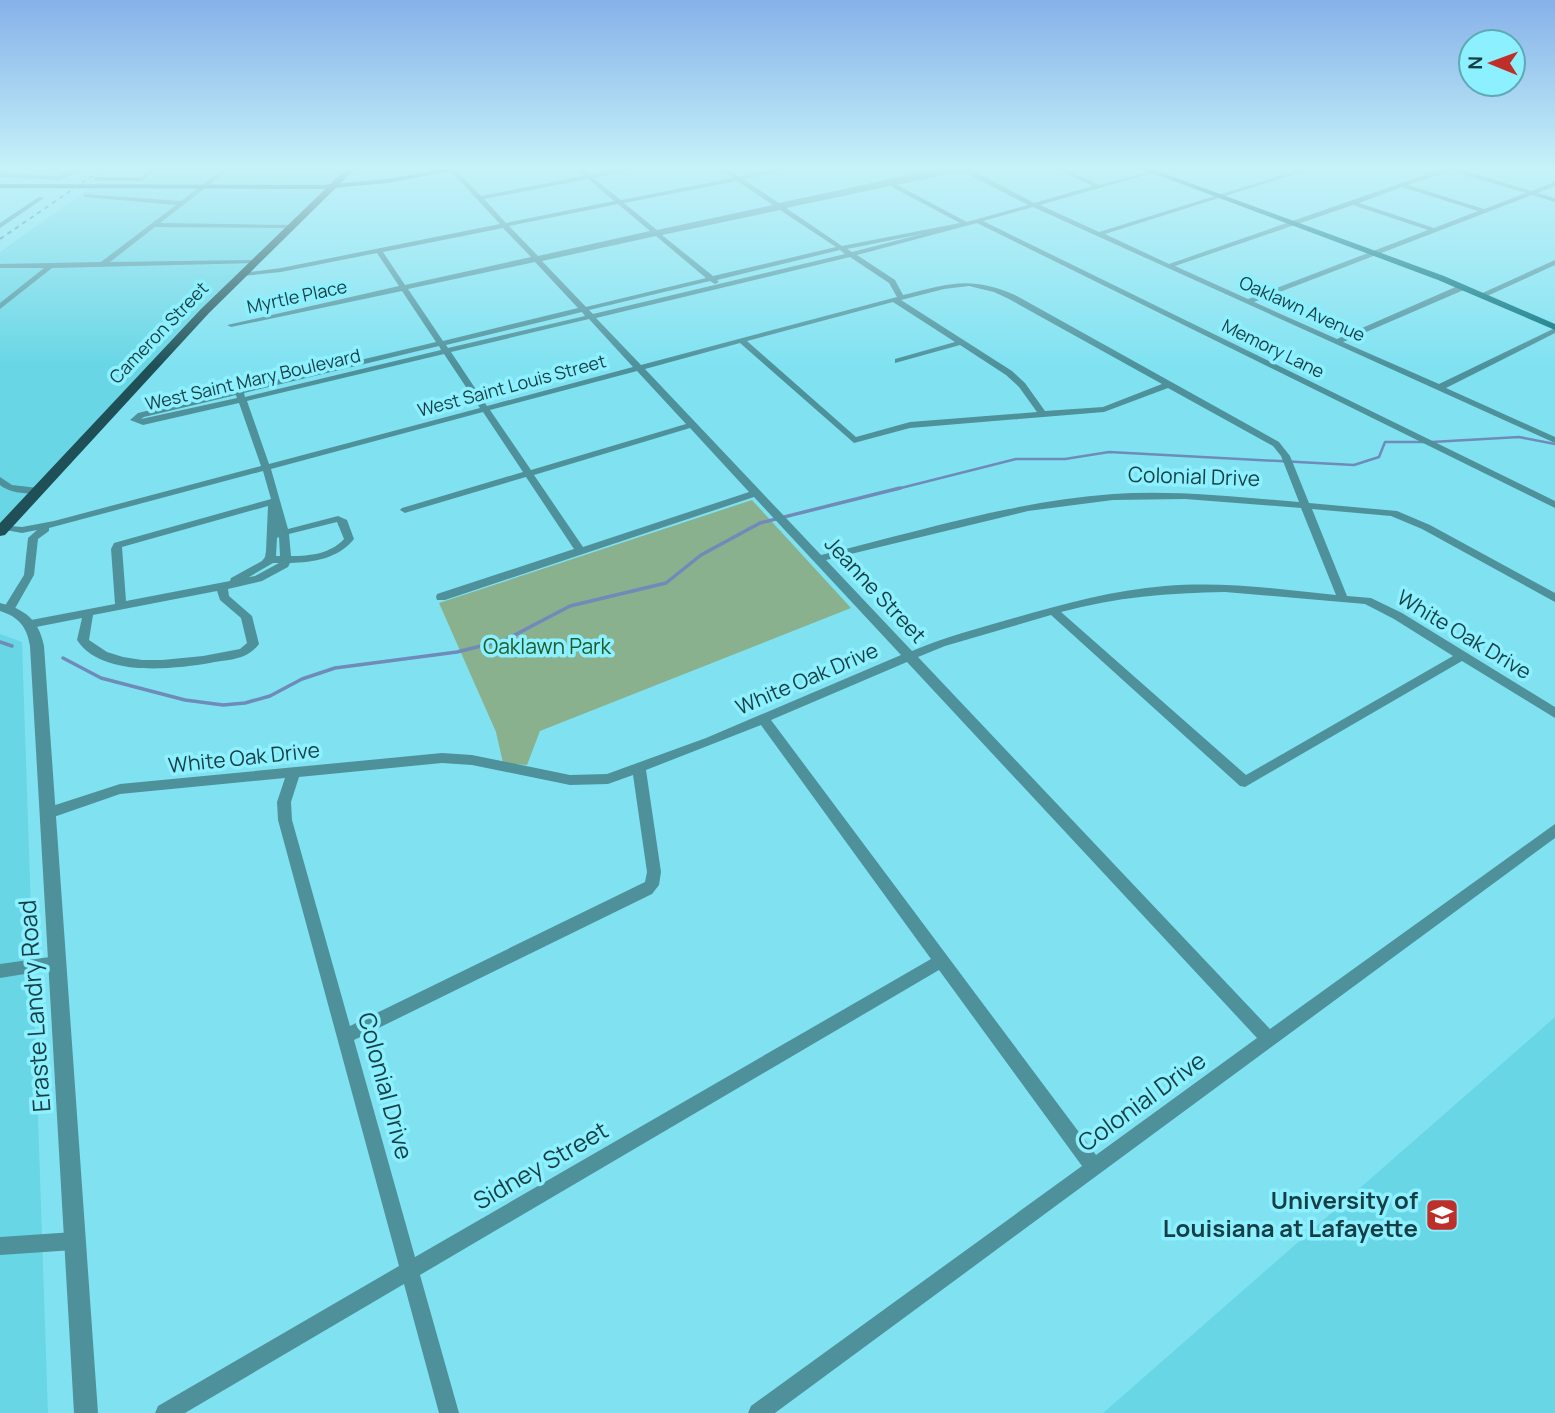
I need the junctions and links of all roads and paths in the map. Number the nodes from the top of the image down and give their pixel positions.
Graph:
1 (142, 234) edge
2 (284, 234) edge
3 (465, 234) edge
4 (512, 234) edge
5 (652, 234) edge
6 (657, 234) edge
7 (820, 234) edge
8 (917, 234) edge
9 (930, 234) edge
10 (1004, 234) edge
11 (1099, 234) edge
12 (1262, 234) edge
13 (1318, 234) edge
14 (1424, 234) edge
15 (841, 248) junction
16 (379, 251) junction
17 (849, 254) junction
18 (1372, 254) junction
19 (536, 259) junction
20 (254, 262) junction
21 (1555, 262) edge
22 (102, 265) junction
23 (0, 266) edge
24 (50, 266) junction
25 (1169, 266) junction
26 (243, 274) junction
27 (711, 279) junction
28 (718, 285) junction
29 (1463, 287) junction
30 (403, 288) junction
31 (1482, 295) junction
32 (898, 299) junction
33 (1247, 302) junction
34 (0, 307) edge
35 (586, 313) junction
36 (1555, 329) edge
37 (742, 341) junction
38 (1336, 342) junction
39 (960, 343) junction
40 (443, 347) junction
41 (898, 361) dead end
42 (639, 369) junction
43 (1170, 384) junction
44 (1438, 388) junction
45 (241, 396) junction
46 (485, 410) junction
47 (1043, 415) junction
48 (692, 425) junction
49 (1552, 438) edge
50 (266, 468) junction
51 (528, 474) junction
52 (0, 480) edge
53 (38, 491) junction
54 (755, 493) junction
55 (274, 501) junction
56 (1304, 505) junction
57 (1555, 505) edge
58 (405, 510) dead end
59 (55, 524) junction
60 (2, 529) edge
61 (284, 532) junction
62 (271, 536) junction
63 (579, 549) junction
64 (270, 559) junction
65 (817, 559) junction
66 (287, 561) junction
67 (222, 586) junction
68 (441, 597) dead end
69 (1555, 597) edge
70 (1343, 598) junction
71 (121, 607) junction
72 (4, 608) edge
73 (1053, 611) junction
74 (88, 614) junction
75 (31, 624) junction
76 (909, 656) junction
77 (1462, 656) junction
78 (1555, 713) edge
79 (762, 718) junction
80 (639, 770) junction
81 (294, 772) junction
82 (48, 813) junction
83 (1555, 830) edge
84 (941, 961) junction
85 (57, 963) junction
86 (0, 971) edge
87 (346, 1036) junction
88 (1269, 1039) junction
89 (1094, 1168) junction
90 (74, 1241) junction
91 (0, 1245) edge
92 (410, 1271) junction
93 (86, 1413) edge
94 (164, 1413) edge
95 (449, 1413) edge
96 (758, 1413) edge

1 - 22 street
2 - 20 main road, Cameron Street
3 - 16 street
4 - 19 street, Jeanne Street
5 - 19 street, Myrtle Place
6 - 27 street
7 - 15 street
8 - 15 street, West Saint Mary Boulevard
9 - 17 street, West Saint Mary Boulevard
10 - 57 street, Memory Lane
11 - 25 street, Oaklawn Avenue
12 - 25 street
13 - 18 main road
14 - 18 street
15 - 17 street
15 - 27 street, West Saint Mary Boulevard
16 - 26 street
16 - 30 street
17 - 28 street, West Saint Mary Boulevard
17 - 32 street
18 - 29 main road
18 - 33 street
19 - 30 street, Myrtle Place
19 - 35 street, Jeanne Street
20 - 22 street
20 - 26 main road, Cameron Street
21 - 31 street
22 - 24 street
23 - 24 street
24 - 34 street
25 - 33 street, Oaklawn Avenue
26 - 53 main road, Cameron Street
27 - 28 street
27 - 35 street, West Saint Mary Boulevard
28 - 35 street, West Saint Mary Boulevard
29 - 31 main road
29 - 38 street
30 - 30 street, Myrtle Place
30 - 40 street
31 - 36 main road
32 - 37 street, West Saint Louis Street
32 - 39 street
32 - 43 street, West Saint Louis Street
33 - 38 street, Oaklawn Avenue
35 - 40 street, West Saint Mary Boulevard
35 - 42 street, Jeanne Street
36 - 44 street
37 - 42 street, West Saint Louis Street
37 - 47 street
38 - 44 street, Oaklawn Avenue
39 - 41 street
39 - 47 street
40 - 45 street, West Saint Mary Boulevard
40 - 46 street
42 - 46 street, West Saint Louis Street
42 - 48 street, Jeanne Street
43 - 47 street
43 - 56 street
44 - 49 street, Oaklawn Avenue
45 - 45 street, West Saint Mary Boulevard
45 - 50 street
46 - 50 street, West Saint Louis Street
46 - 51 street
48 - 51 street
48 - 54 street, Jeanne Street
50 - 55 street
50 - 59 street, West Saint Louis Street
51 - 58 street
51 - 63 street
52 - 53 street
53 - 60 main road, Cameron Street
54 - 63 street
54 - 65 street, Jeanne Street
55 - 61 street
55 - 62 street
55 - 71 street
56 - 65 street, Colonial Drive
56 - 69 street, Colonial Drive
56 - 70 street
59 - 60 street
59 - 72 street
61 - 62 street
61 - 66 street
61 - 66 street
62 - 64 street
63 - 68 street
64 - 66 street
64 - 67 street
65 - 76 street, Jeanne Street
66 - 67 street
67 - 71 street
67 - 74 street
70 - 73 street, White Oak Drive
70 - 77 street, White Oak Drive
71 - 74 street
72 - 75 street
73 - 76 street, White Oak Drive
73 - 77 street
74 - 75 street
75 - 82 street, Eraste Landry Road
76 - 79 street, White Oak Drive
76 - 88 street, Jeanne Street
77 - 78 street, White Oak Drive
79 - 80 street, White Oak Drive
79 - 84 street
80 - 81 street, White Oak Drive
80 - 87 street
81 - 82 street, White Oak Drive
81 - 87 street, Colonial Drive
82 - 85 street, Eraste Landry Road
83 - 88 street, Colonial Drive
84 - 89 street
84 - 92 street, Sidney Street
85 - 86 street
85 - 90 street, Eraste Landry Road
87 - 92 street, Colonial Drive
88 - 89 street, Colonial Drive
89 - 96 street, Colonial Drive
90 - 91 street
90 - 93 street, Eraste Landry Road
92 - 94 street, Sidney Street
92 - 95 street, Colonial Drive

